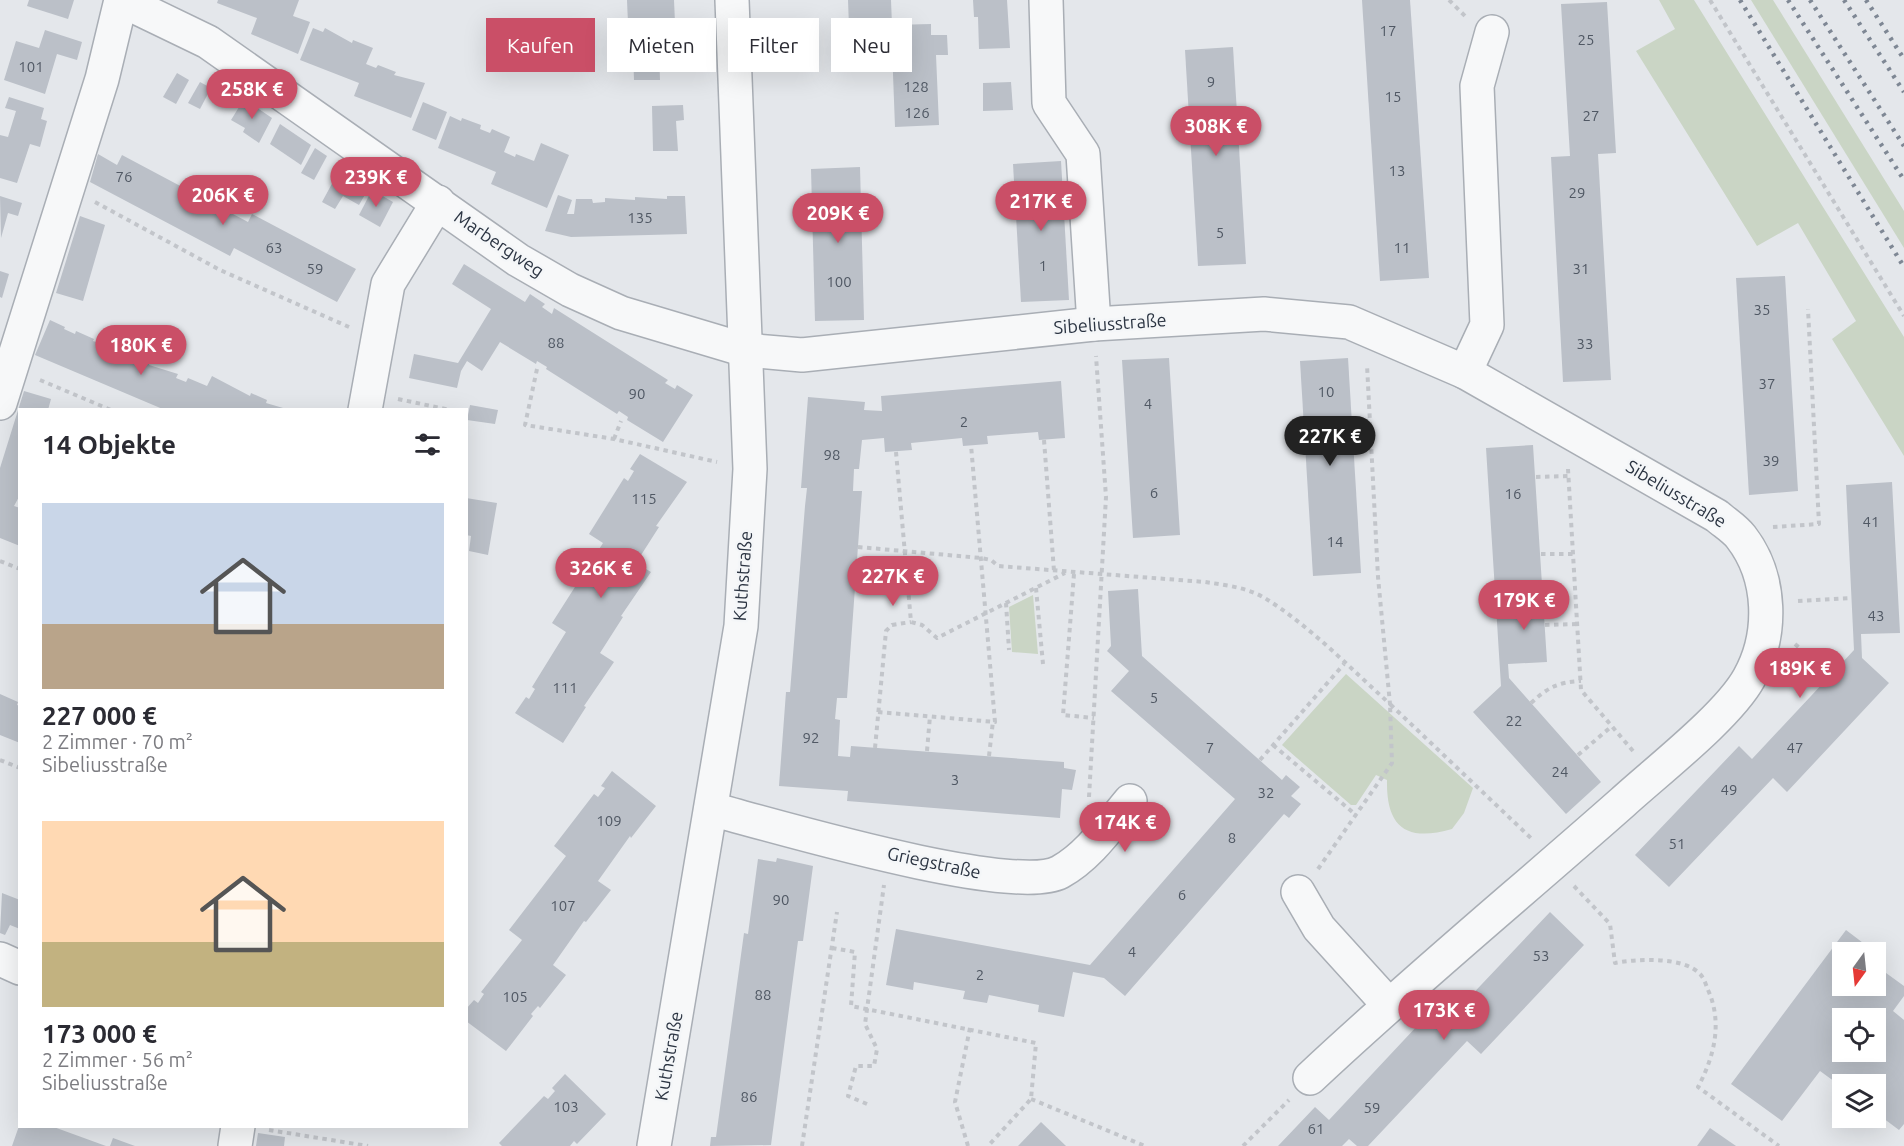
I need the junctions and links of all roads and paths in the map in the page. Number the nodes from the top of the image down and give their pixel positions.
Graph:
1 (121, 0) edge
2 (732, 0) edge
3 (1046, 0) edge
4 (1710, 0) edge
5 (1492, 32) dead end
6 (68, 187) junction
7 (438, 202) junction
8 (1808, 309) dead end
9 (1904, 316) edge
10 (1094, 324) junction
11 (1366, 329) junction
12 (377, 339) junction
13 (745, 350) junction
14 (11, 368) junction
15 (537, 369) dead end
16 (1465, 372) junction
17 (367, 401) edge
18 (0, 403) edge
19 (106, 408) edge
20 (432, 408) edge
21 (621, 421) dead end
22 (1566, 429) junction
23 (614, 439) junction
24 (1044, 440) dead end
25 (972, 446) dead end
26 (896, 452) dead end
27 (750, 469) junction
28 (1569, 476) junction
29 (1536, 477) dead end
30 (1740, 535) junction
31 (858, 547) dead end
32 (906, 551) junction
33 (1541, 554) dead end
34 (1574, 554) junction
35 (981, 558) junction
36 (0, 561) edge
37 (18, 568) edge
38 (1054, 572) junction
39 (1066, 572) junction
40 (1074, 573) junction
41 (1102, 576) junction
42 (1036, 588) junction
43 (1851, 598) dead end
44 (1006, 603) junction
45 (1766, 610) junction
46 (986, 613) junction
47 (911, 622) junction
48 (1578, 624) junction
49 (1545, 625) dead end
50 (1009, 650) dead end
51 (1043, 664) dead end
52 (1344, 664) junction
53 (1831, 676) dead end
54 (1581, 681) junction
55 (1531, 703) dead end
56 (1390, 704) junction
57 (878, 712) junction
58 (930, 716) junction
59 (1094, 718) junction
60 (993, 721) junction
61 (1611, 726) junction
62 (1273, 745) junction
63 (874, 748) dead end
64 (927, 751) dead end
65 (1578, 755) dead end
66 (990, 756) dead end
67 (0, 760) edge
68 (1260, 760) dead end
69 (18, 767) edge
70 (1654, 775) junction
71 (1089, 798) dead end
72 (1130, 801) dead end
73 (711, 809) junction
74 (1356, 815) junction
75 (888, 855) junction
76 (1555, 862) junction
77 (1298, 892) joint
78 (837, 912) dead end
79 (832, 948) junction
80 (0, 960) edge
81 (18, 967) edge
82 (1388, 1004) junction
83 (866, 1009) junction
84 (970, 1028) junction
85 (1311, 1078) joint
86 (1031, 1099) junction
87 (867, 1104) dead end
88 (249, 1128) edge
89 (256, 1128) edge
90 (235, 1146) edge
91 (368, 1146) edge
92 (654, 1146) edge
93 (802, 1146) edge
94 (968, 1146) edge
95 (988, 1146) edge
96 (1145, 1146) edge
97 (1243, 1146) edge
98 (1779, 1146) edge

1 - 6 street, Marbergweg
1 - 7 street, Marbergweg
2 - 13 street, Kuthstraße
3 - 10 street
4 - 9 path
5 - 16 street
6 - 12 path
6 - 14 street, Marbergweg
7 - 12 street
7 - 13 street, Marbergweg
8 - 30 path
10 - 11 street, Sibeliusstraße
10 - 13 street, Sibeliusstraße
10 - 41 path
11 - 16 street, Sibeliusstraße
11 - 56 path
12 - 17 street
13 - 27 street, Kuthstraße
14 - 18 street, Marbergweg
14 - 19 path
15 - 23 path
16 - 22 street, Sibeliusstraße
17 - 20 path
21 - 23 path
22 - 28 path
22 - 30 street, Sibeliusstraße
23 - 27 path
24 - 38 path
25 - 35 path
26 - 32 path
27 - 73 street, Kuthstraße
28 - 29 path
28 - 34 path
30 - 45 street, Sibeliusstraße
31 - 32 path
32 - 35 path
32 - 47 path
33 - 34 path
34 - 48 path
35 - 38 path
35 - 46 path
36 - 37 path
38 - 39 path
39 - 40 path
39 - 42 path
40 - 41 path
40 - 59 path
41 - 52 path
41 - 59 path
42 - 44 path
42 - 51 path
43 - 45 path
44 - 46 path
44 - 50 path
45 - 53 path
45 - 70 street, Sibeliusstraße
46 - 47 path
46 - 60 path
47 - 57 path
48 - 49 path
48 - 54 path
52 - 56 path
52 - 62 path
54 - 55 path
54 - 61 path
56 - 74 path
56 - 76 path
57 - 58 path
57 - 63 path
58 - 60 path
58 - 64 path
59 - 71 path
60 - 66 path
61 - 65 path
61 - 70 path
62 - 68 path
62 - 74 path
67 - 69 path
70 - 76 street, Sibeliusstraße
72 - 75 street, Griegstraße
73 - 75 street, Griegstraße
73 - 92 street, Kuthstraße
74 - 77 path
75 - 83 path
76 - 82 street, Sibeliusstraße
76 - 98 path
77 - 82 street
78 - 79 path
79 - 83 path
79 - 93 path
80 - 81 street
82 - 85 street, Sibeliusstraße
83 - 84 path
83 - 87 path
84 - 86 path
84 - 94 path
85 - 97 path
86 - 95 path
86 - 96 path
88 - 90 street
89 - 91 path

